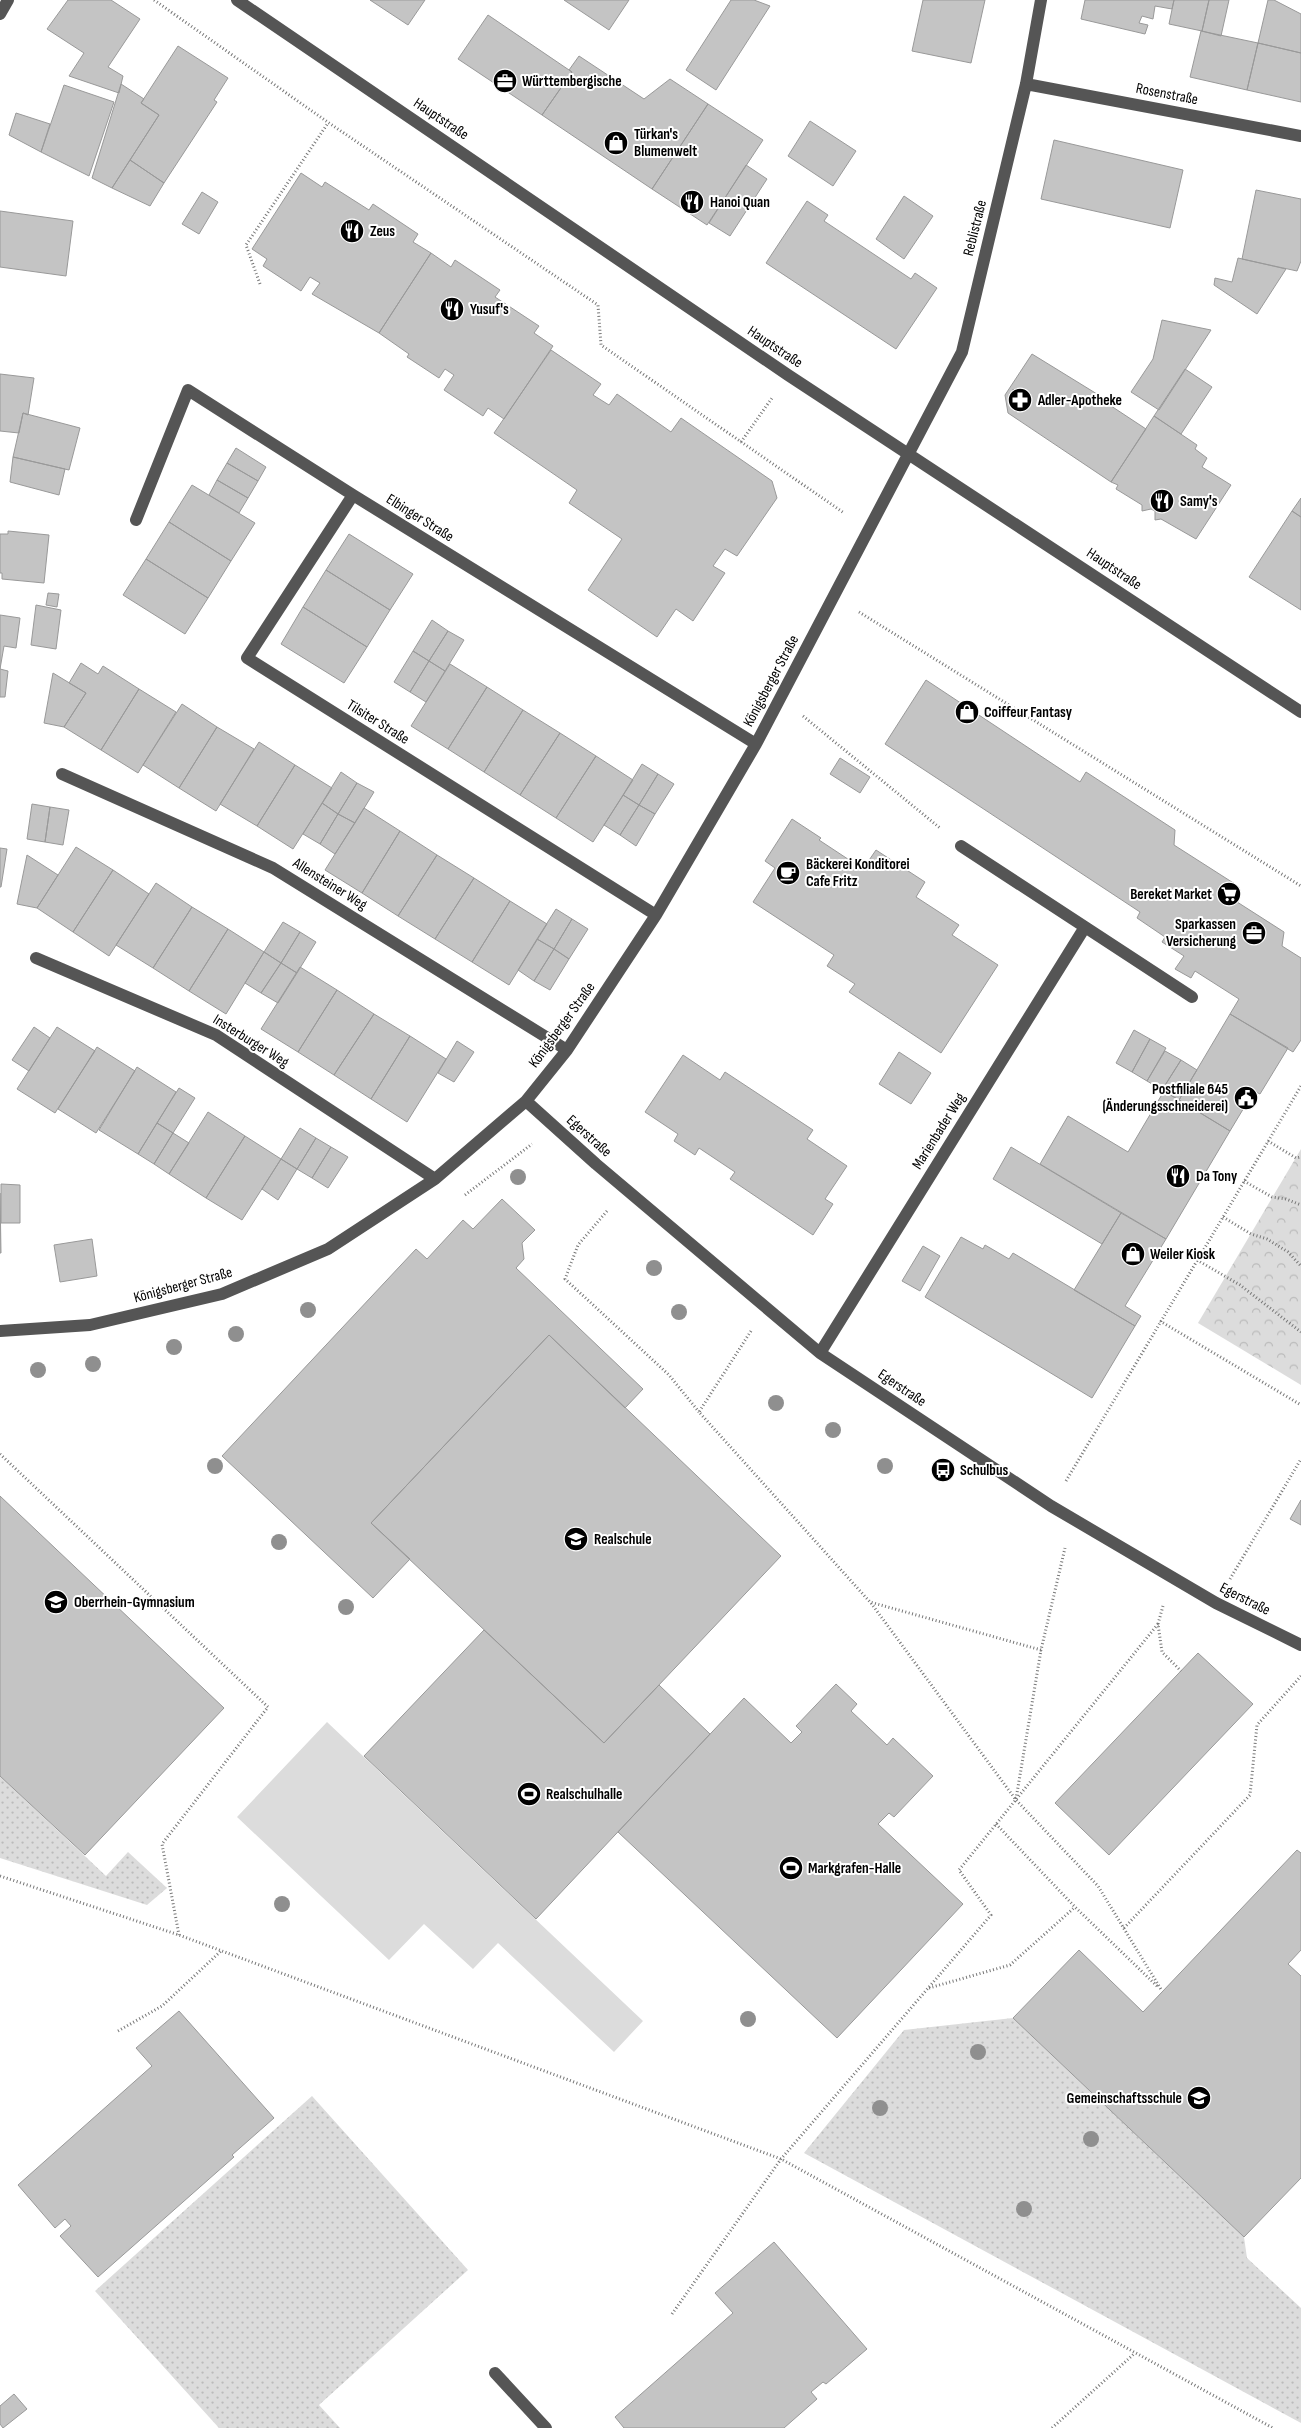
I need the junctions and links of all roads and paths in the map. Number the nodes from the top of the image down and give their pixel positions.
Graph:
1 (8, 0) edge
2 (154, 0) edge
3 (237, 0) edge
4 (1041, 0) edge
5 (0, 14) edge
6 (1026, 84) junction
7 (328, 123) junction
8 (1301, 136) edge
9 (260, 284) dead end
10 (788, 375) junction
11 (741, 442) junction
12 (910, 454) junction
13 (352, 495) junction
14 (136, 520) dead end
15 (870, 531) junction
16 (835, 597) junction
17 (781, 697) junction
18 (1301, 712) edge
19 (756, 744) junction
20 (62, 774) dead end
21 (961, 846) joint
22 (1301, 886) edge
23 (656, 915) junction
24 (1085, 927) junction
25 (36, 958) dead end
26 (1192, 997) dead end
27 (567, 1050) junction
28 (1301, 1086) edge
29 (526, 1101) junction
30 (1268, 1141) junction
31 (1301, 1158) edge
32 (434, 1179) junction
33 (1244, 1181) junction
34 (626, 1189) junction
35 (1301, 1205) edge
36 (1223, 1217) junction
37 (1197, 1260) junction
38 (1301, 1266) edge
39 (766, 1307) junction
40 (1160, 1321) junction
41 (0, 1331) edge
42 (1301, 1332) edge
43 (820, 1353) junction
44 (1301, 1405) edge
45 (699, 1412) junction
46 (0, 1454) edge
47 (1301, 1459) edge
48 (1051, 1506) junction
49 (1073, 1519) junction
50 (1171, 1576) junction
51 (870, 1602) junction
52 (1216, 1603) junction
53 (1158, 1624) junction
54 (1301, 1645) edge
55 (1041, 1650) junction
56 (1181, 1671) dead end
57 (1301, 1676) edge
58 (1016, 1800) junction
59 (996, 1824) junction
60 (0, 1876) edge
61 (1075, 1907) junction
62 (1124, 1928) junction
63 (180, 1935) junction
64 (221, 1951) junction
65 (929, 1988) junction
66 (118, 2031) dead end
67 (781, 2159) junction
68 (672, 2314) dead end
69 (1135, 2353) junction
70 (495, 2373) dead end
71 (546, 2428) edge
72 (1052, 2428) edge
73 (1274, 2428) edge

1 - 5 street
2 - 7 path
3 - 10 street, Hauptstraße
4 - 6 street, Reblistraße
6 - 8 street, Rosenstraße
6 - 12 street, Reblistraße
7 - 9 path
7 - 11 path
10 - 11 path
10 - 12 street, Hauptstraße
11 - 15 path
12 - 15 street, Königsberger Straße
12 - 18 street, Hauptstraße
13 - 14 street, Elbinger Straße
13 - 19 street, Elbinger Straße
13 - 23 street, Tilsiter Straße
15 - 16 street, Königsberger Straße
16 - 17 street, Königsberger Straße
16 - 22 path
17 - 19 street, Königsberger Straße
17 - 21 path
19 - 23 street, Königsberger Straße
20 - 27 street, Allensteiner Weg
21 - 24 street
23 - 27 street, Königsberger Straße
24 - 26 street
24 - 43 street, Marienbader Weg
25 - 32 street, Insterburger Weg
27 - 29 street, Königsberger Straße
28 - 30 path
29 - 32 street, Königsberger Straße
29 - 34 street, Egerstraße
30 - 31 path
30 - 33 path
32 - 41 street, Königsberger Straße
33 - 35 path
33 - 36 path
34 - 39 street, Egerstraße
34 - 45 path
36 - 37 path
36 - 38 path
37 - 40 path
37 - 42 path
39 - 43 street, Egerstraße
39 - 45 path
40 - 44 path
40 - 48 path
43 - 48 street, Egerstraße
45 - 51 path
46 - 63 path
47 - 52 path
48 - 49 street, Egerstraße
49 - 50 street, Egerstraße
49 - 55 path
50 - 52 street, Egerstraße
50 - 53 path
51 - 55 path
51 - 58 path
52 - 54 street, Egerstraße
53 - 56 path
53 - 58 path
55 - 58 path
57 - 62 path
58 - 59 path
58 - 62 path
59 - 61 path
59 - 65 path
60 - 63 path
61 - 62 path
61 - 65 path
63 - 64 path
64 - 66 path
64 - 67 path
65 - 67 path
67 - 68 path
67 - 69 path
69 - 72 path
69 - 73 path
70 - 71 street

